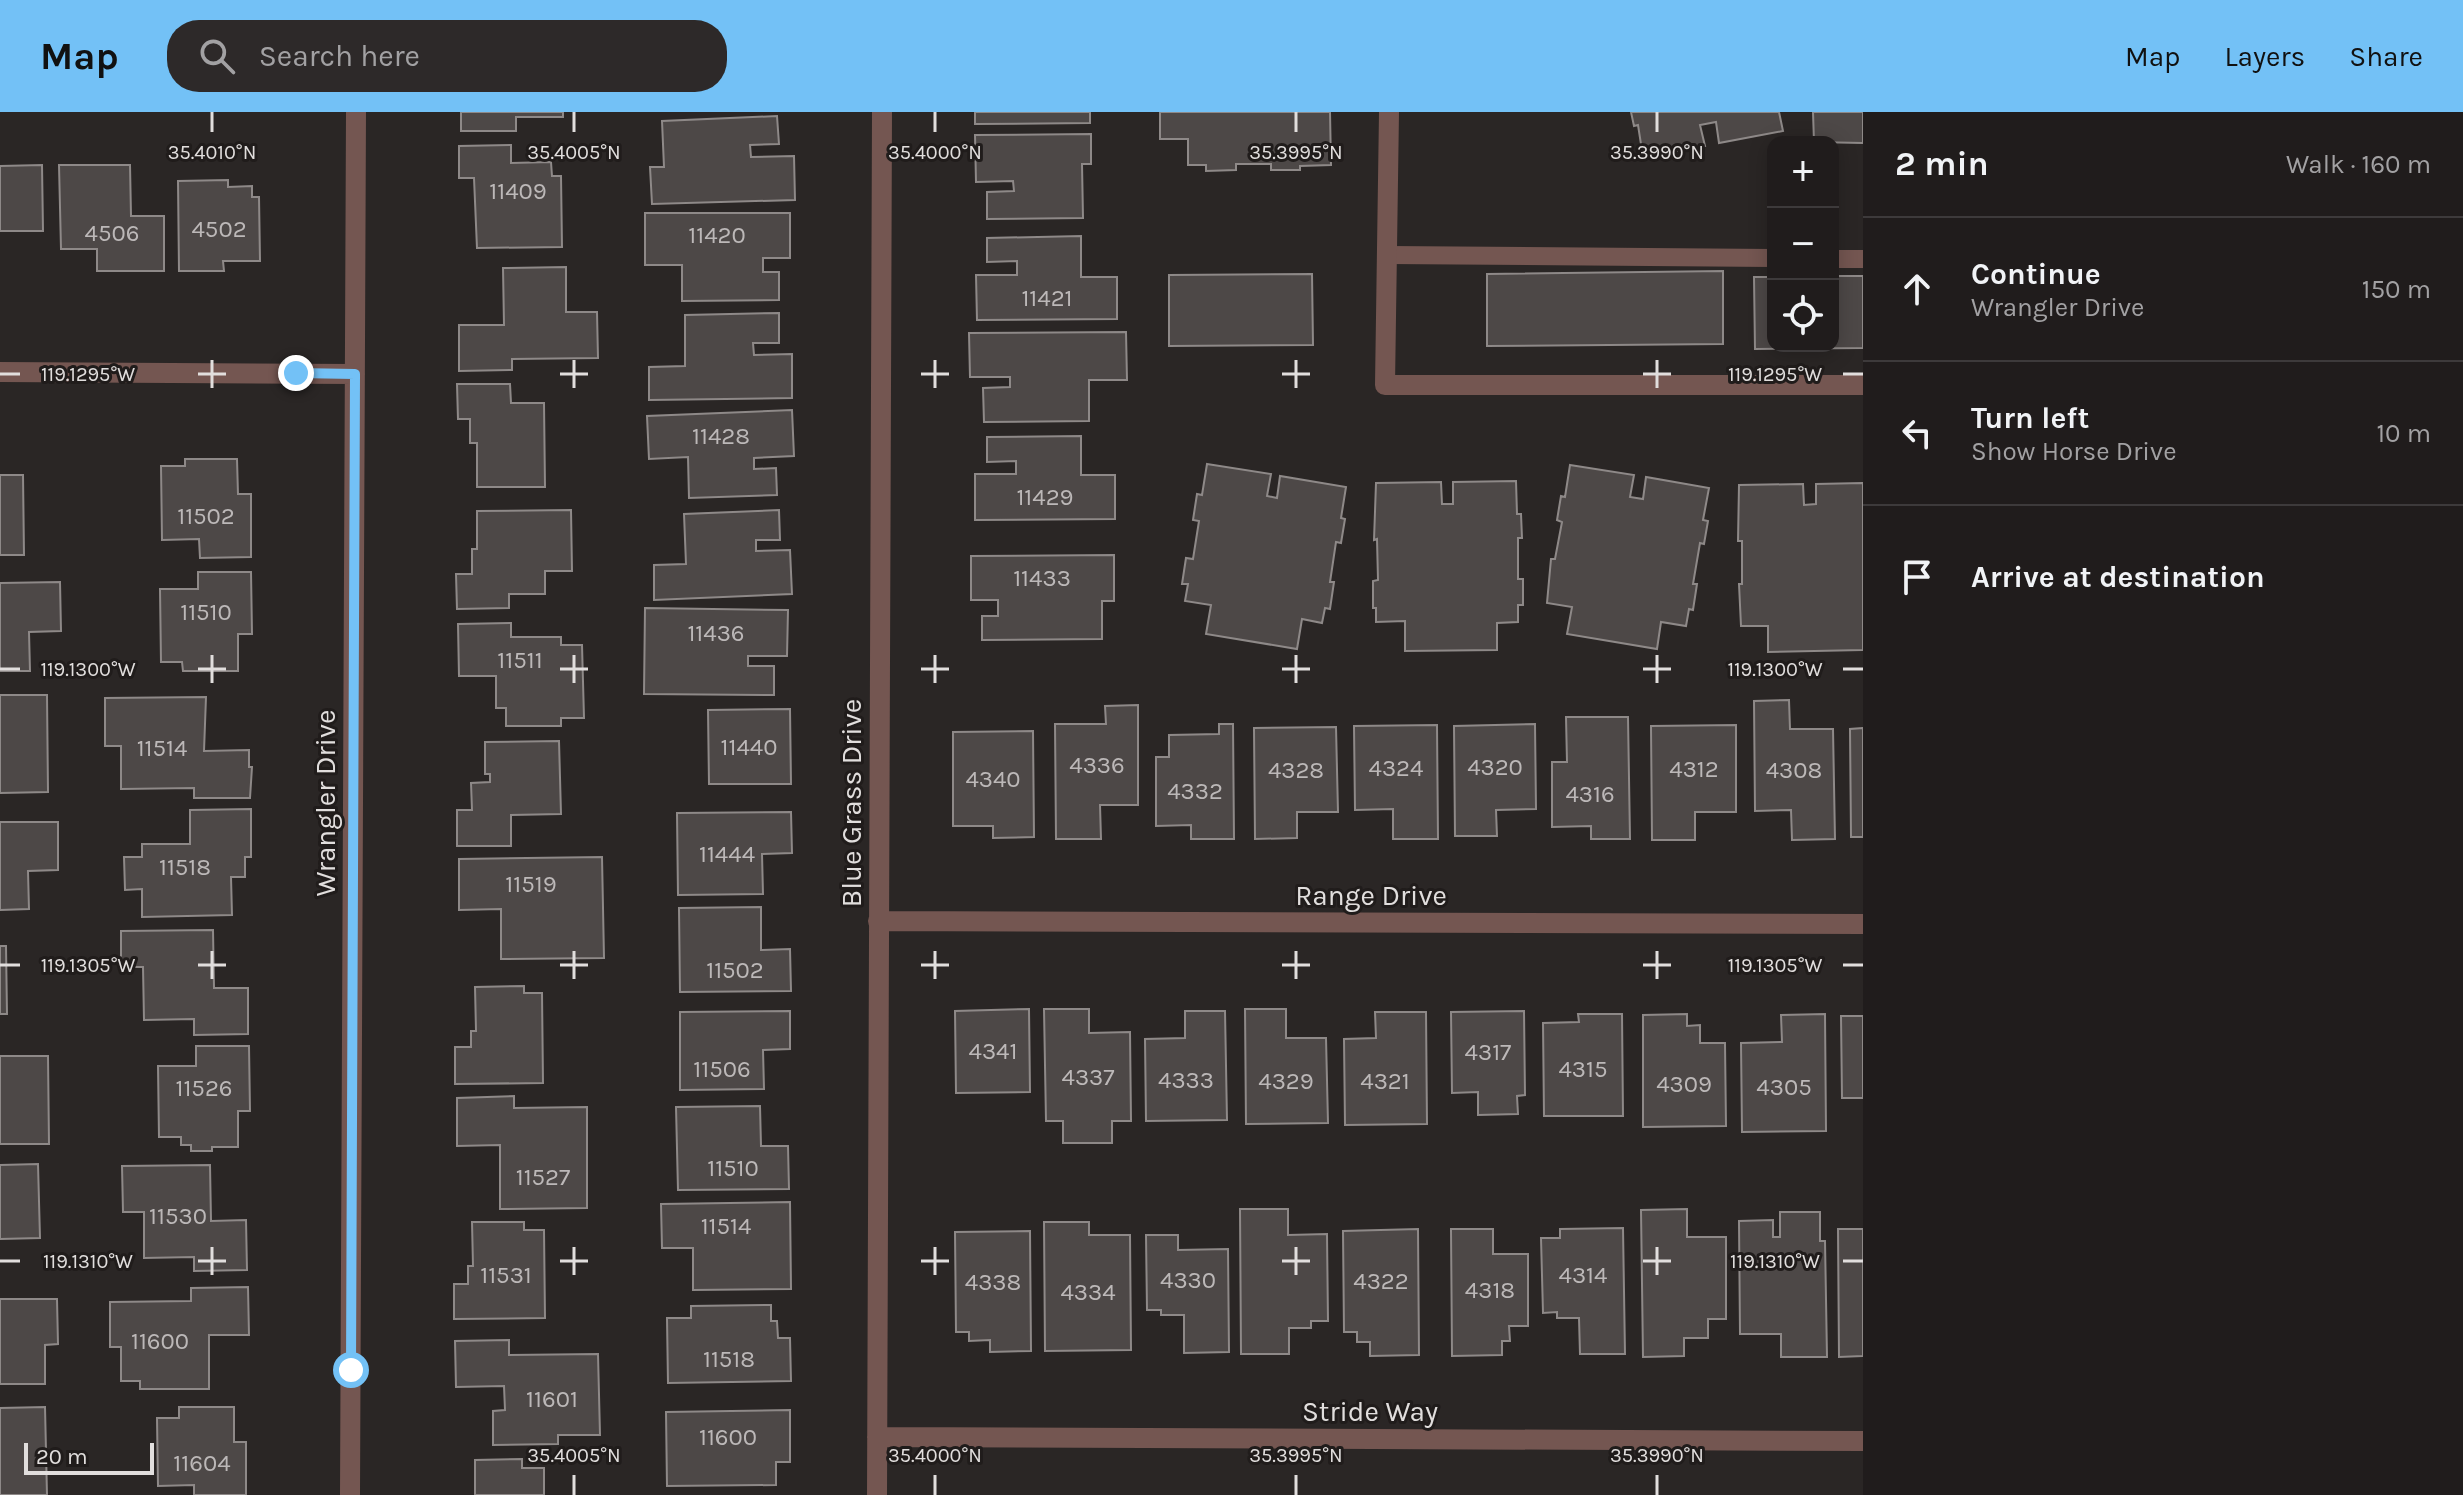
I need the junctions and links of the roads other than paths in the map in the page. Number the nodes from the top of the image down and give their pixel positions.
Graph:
1 (356, 112) edge
2 (882, 112) edge
3 (1389, 112) edge
4 (1388, 255) junction
5 (1767, 258) edge
6 (1839, 259) edge
7 (1863, 259) edge
8 (0, 372) edge
9 (355, 374) junction
10 (1863, 385) edge
11 (878, 921) junction
12 (1863, 924) edge
13 (877, 1437) junction
14 (1863, 1441) edge
15 (350, 1495) edge
16 (877, 1495) edge

1 - 9 street, Wrangler Drive
2 - 11 street, Blue Grass Drive
3 - 4 street
4 - 5 lane
4 - 10 street
6 - 7 lane
8 - 9 street
9 - 15 street, Wrangler Drive
11 - 12 street, Range Drive
11 - 13 street, Blue Grass Drive
13 - 14 street, Stride Way
13 - 16 street, Blue Grass Drive

